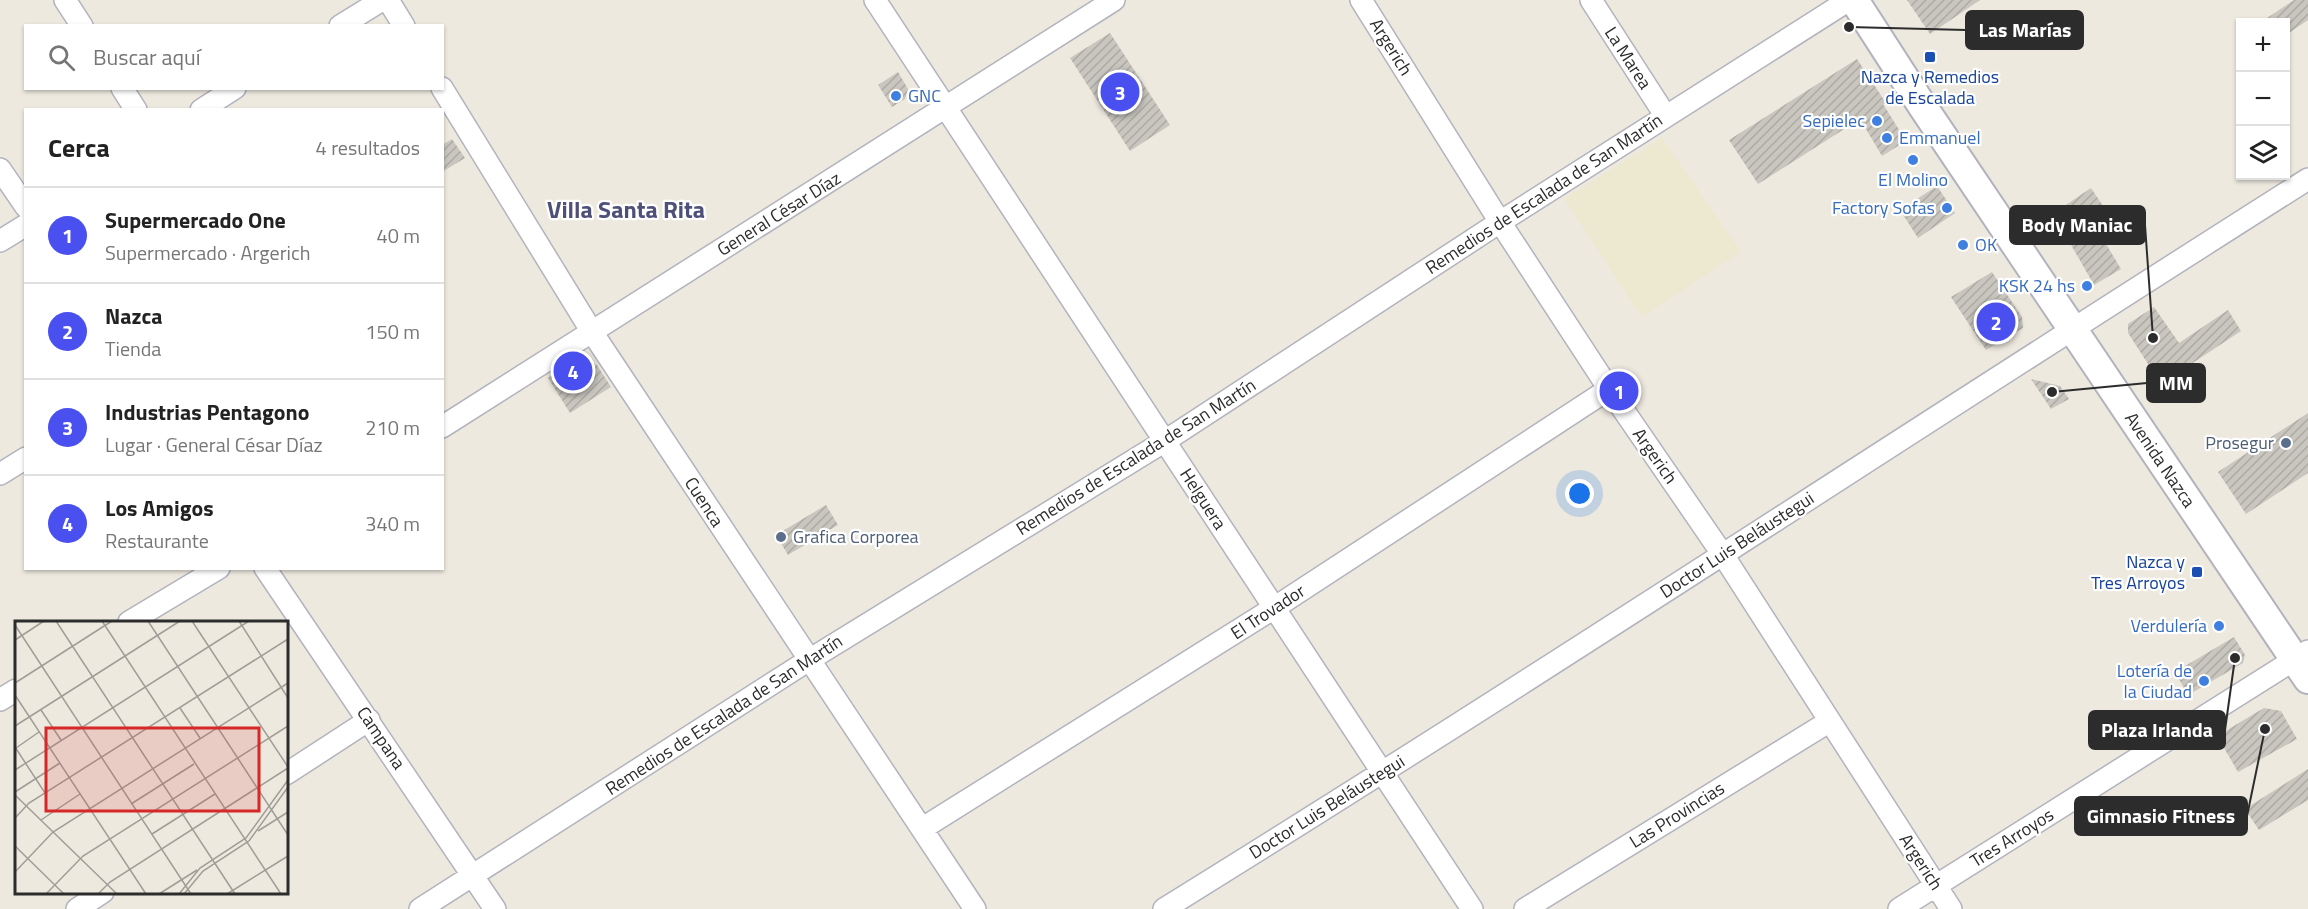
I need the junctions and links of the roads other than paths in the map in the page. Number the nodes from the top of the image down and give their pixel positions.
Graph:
1 (65, 0) edge
2 (382, 0) edge
3 (388, 0) edge
4 (875, 0) edge
5 (1114, 0) edge
6 (1361, 0) edge
7 (1591, 0) edge
8 (1849, 0) edge
9 (1854, 0) edge
10 (81, 24) edge
11 (343, 24) edge
12 (403, 24) edge
13 (123, 90) edge
14 (233, 90) edge
15 (443, 90) edge
16 (135, 108) edge
17 (204, 108) edge
18 (946, 108) junction
19 (1665, 115) junction
20 (0, 169) edge
21 (2308, 179) edge
22 (24, 204) edge
23 (1500, 222) junction
24 (24, 226) edge
25 (0, 241) edge
26 (2073, 328) junction
27 (592, 332) junction
28 (1609, 389) junction
29 (444, 426) edge
30 (1165, 441) junction
31 (24, 459) edge
32 (0, 474) edge
33 (1724, 555) junction
34 (216, 570) edge
35 (266, 570) edge
36 (1274, 608) junction
37 (131, 621) edge
38 (808, 660) junction
39 (2304, 663) edge
40 (15, 691) edge
41 (0, 700) edge
42 (369, 720) junction
43 (1830, 721) junction
44 (288, 773) edge
45 (1383, 773) junction
46 (923, 828) junction
47 (473, 875) junction
48 (1935, 886) junction
49 (100, 894) edge
50 (77, 909) edge
51 (420, 909) edge
52 (495, 909) edge
53 (975, 909) edge
54 (1164, 909) edge
55 (1472, 909) edge
56 (1525, 909) edge
57 (1899, 909) edge
58 (1952, 909) edge

1 - 10 street
2 - 11 street
3 - 12 street
4 - 18 street, Helguera
5 - 18 street, General César Díaz
6 - 23 street, Argerich
7 - 19 street, La Marea
8 - 19 street, Remedios de Escalada de San Martín
9 - 26 main road, Avenida Nazca
13 - 16 street
14 - 17 street
15 - 27 street, Cuenca
18 - 27 street, General César Díaz
18 - 30 street, Helguera
19 - 23 street, Remedios de Escalada de San Martín
20 - 22 street
21 - 26 street, Doctor Luis Beláustegui
23 - 28 street, Argerich
23 - 30 street, Remedios de Escalada de San Martín
24 - 25 street
26 - 33 street, Doctor Luis Beláustegui
26 - 39 main road, Avenida Nazca
27 - 29 street, General César Díaz
27 - 38 street, Cuenca
28 - 33 street, Argerich
28 - 36 street, El Trovador
30 - 36 street, Helguera
30 - 38 street, Remedios de Escalada de San Martín
31 - 32 street
33 - 43 street, Argerich
33 - 45 street, Doctor Luis Beláustegui
34 - 37 street
35 - 42 street, Campana
36 - 45 street, Helguera
36 - 46 street, El Trovador
38 - 46 street, Cuenca
38 - 47 street, Remedios de Escalada de San Martín
39 - 48 street, Tres Arroyos
40 - 41 street
42 - 44 street
42 - 47 street, Campana
43 - 48 street, Argerich
43 - 56 street, Las Provincias
45 - 54 street, Doctor Luis Beláustegui
45 - 55 street, Helguera
46 - 53 street, Cuenca
47 - 51 street, Remedios de Escalada de San Martín
47 - 52 street, Campana
48 - 57 street, Tres Arroyos
48 - 58 street, Argerich
49 - 50 street

